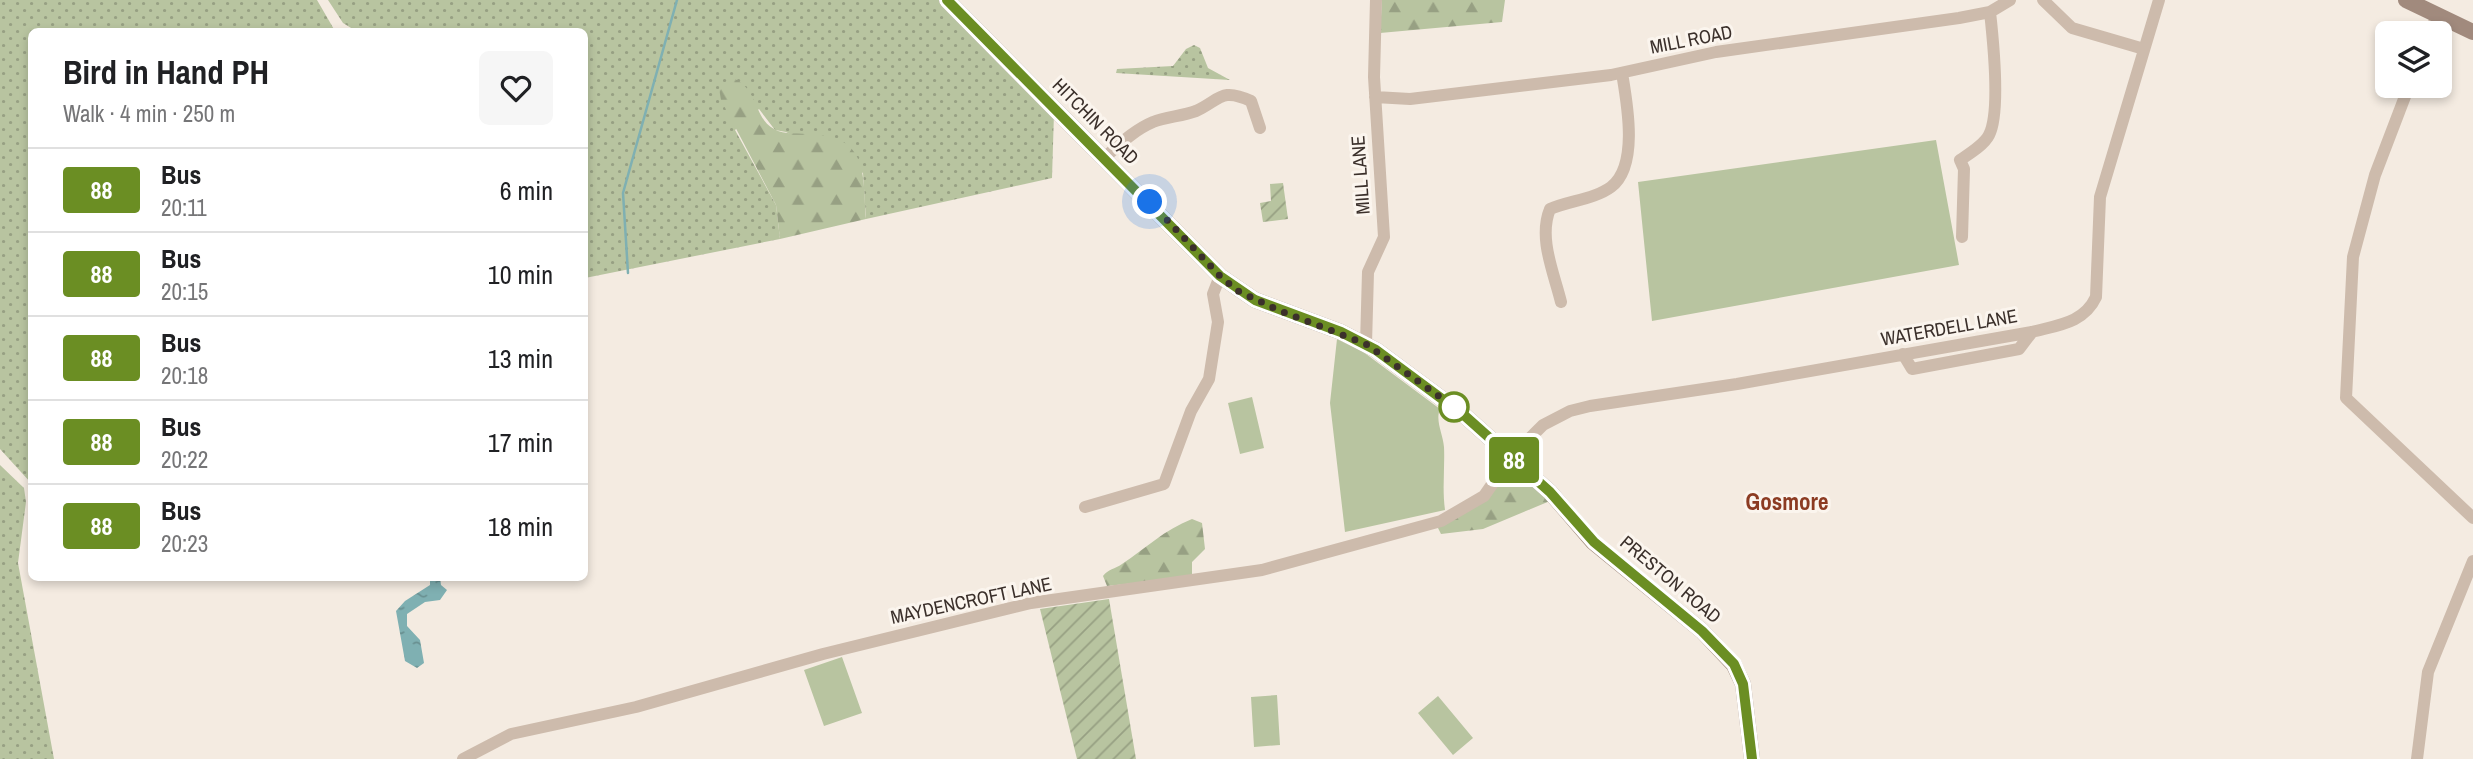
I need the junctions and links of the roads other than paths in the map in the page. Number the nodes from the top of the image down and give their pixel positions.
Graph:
1 (947, 0) edge
2 (1376, 0) edge
3 (2010, 0) edge
4 (2043, 0) edge
5 (2159, 0) edge
6 (2406, 0) edge
7 (1990, 12) junction
8 (2437, 15) junction
9 (2435, 21) edge
10 (2473, 32) edge
11 (2144, 49) junction
12 (1622, 73) junction
13 (1375, 97) junction
14 (2404, 98) edge
15 (1260, 128) dead end
16 (1104, 158) junction
17 (1962, 237) dead end
18 (1220, 276) junction
19 (1561, 302) dead end
20 (1366, 344) junction
21 (1511, 457) junction
22 (1085, 506) dead end
23 (2473, 518) edge
24 (2473, 561) edge
25 (463, 759) edge
26 (1752, 759) edge
27 (2417, 759) edge

1 - 16 street, HITCHIN ROAD
2 - 13 street, MILL LANE
3 - 7 street, MILL ROAD
4 - 11 street
5 - 11 street, WATERDELL LANE
6 - 8 street
7 - 12 street, MILL ROAD
7 - 17 street
8 - 9 street
8 - 10 street
11 - 21 street, WATERDELL LANE
12 - 13 street, MILL ROAD
12 - 19 street
13 - 20 street, MILL LANE
14 - 23 street
15 - 16 street
16 - 18 street, HITCHIN ROAD
18 - 20 street, HITCHIN ROAD
18 - 22 street
20 - 21 street, PRESTON ROAD
21 - 25 street, MAYDENCROFT LANE
21 - 26 street, PRESTON ROAD
24 - 27 street

